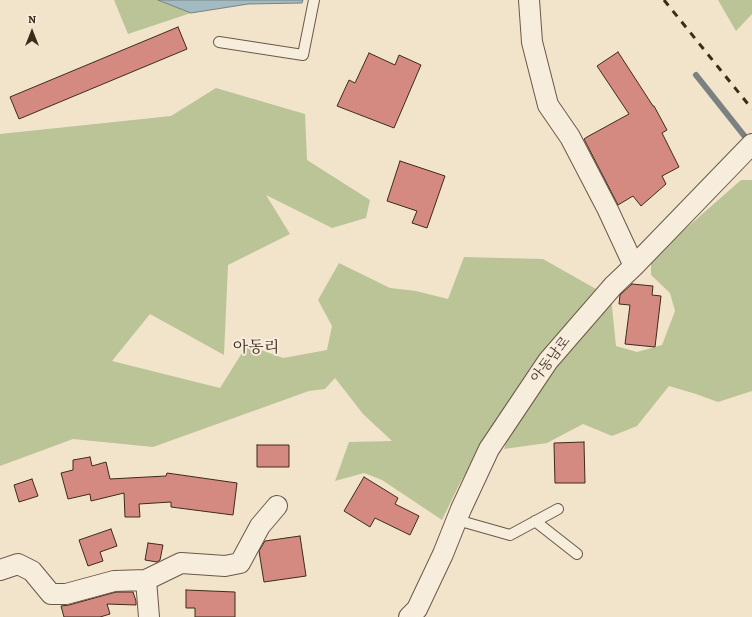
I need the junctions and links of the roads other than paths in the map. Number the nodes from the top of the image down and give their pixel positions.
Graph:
1 (314, 0) edge
2 (529, 0) edge
3 (219, 42) dead end
4 (749, 146) edge
5 (634, 266) junction
6 (277, 506) dead end
7 (558, 509) dead end
8 (456, 520) junction
9 (535, 522) junction
10 (577, 554) dead end
11 (0, 570) edge
12 (146, 580) junction
13 (149, 617) edge
14 (409, 617) edge

1 - 3 lane
2 - 5 street
4 - 5 street, 아동남로
5 - 8 street, 아동남로
6 - 12 street
7 - 9 lane
8 - 9 lane
8 - 14 street, 아동남로
9 - 10 lane
11 - 12 street
12 - 13 street

